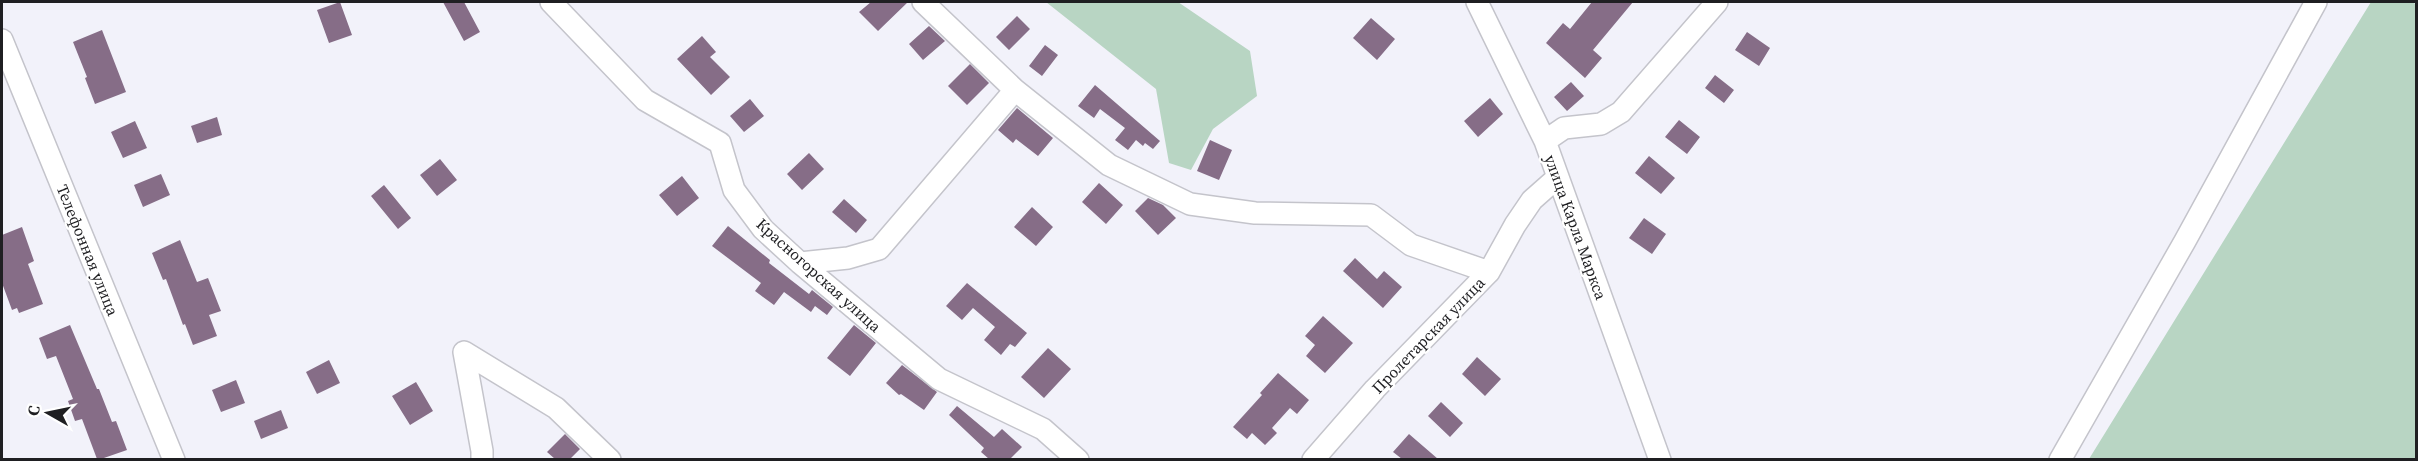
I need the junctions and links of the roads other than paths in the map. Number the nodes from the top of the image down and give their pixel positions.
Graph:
1 (551, 2) edge
2 (922, 2) edge
3 (1477, 2) edge
4 (1717, 2) edge
5 (2316, 2) edge
6 (2, 40) edge
7 (1015, 90) junction
8 (1545, 141) junction
9 (1558, 177) junction
10 (800, 262) junction
11 (1489, 272) junction
12 (174, 459) edge
13 (482, 459) edge
14 (610, 459) edge
15 (1078, 459) edge
16 (1313, 459) edge
17 (1660, 459) edge
18 (2060, 459) edge

1 - 10 street, Красногорская улица
2 - 7 street
3 - 8 street, улица Карла Маркса
4 - 8 street
5 - 18 street
6 - 12 street, Телефонная улица
7 - 10 street
7 - 11 street
8 - 9 street, улица Карла Маркса
9 - 11 street, Пролетарская улица
9 - 17 street, улица Карла Маркса
10 - 15 street, Красногорская улица
11 - 16 street, Пролетарская улица
13 - 14 street

